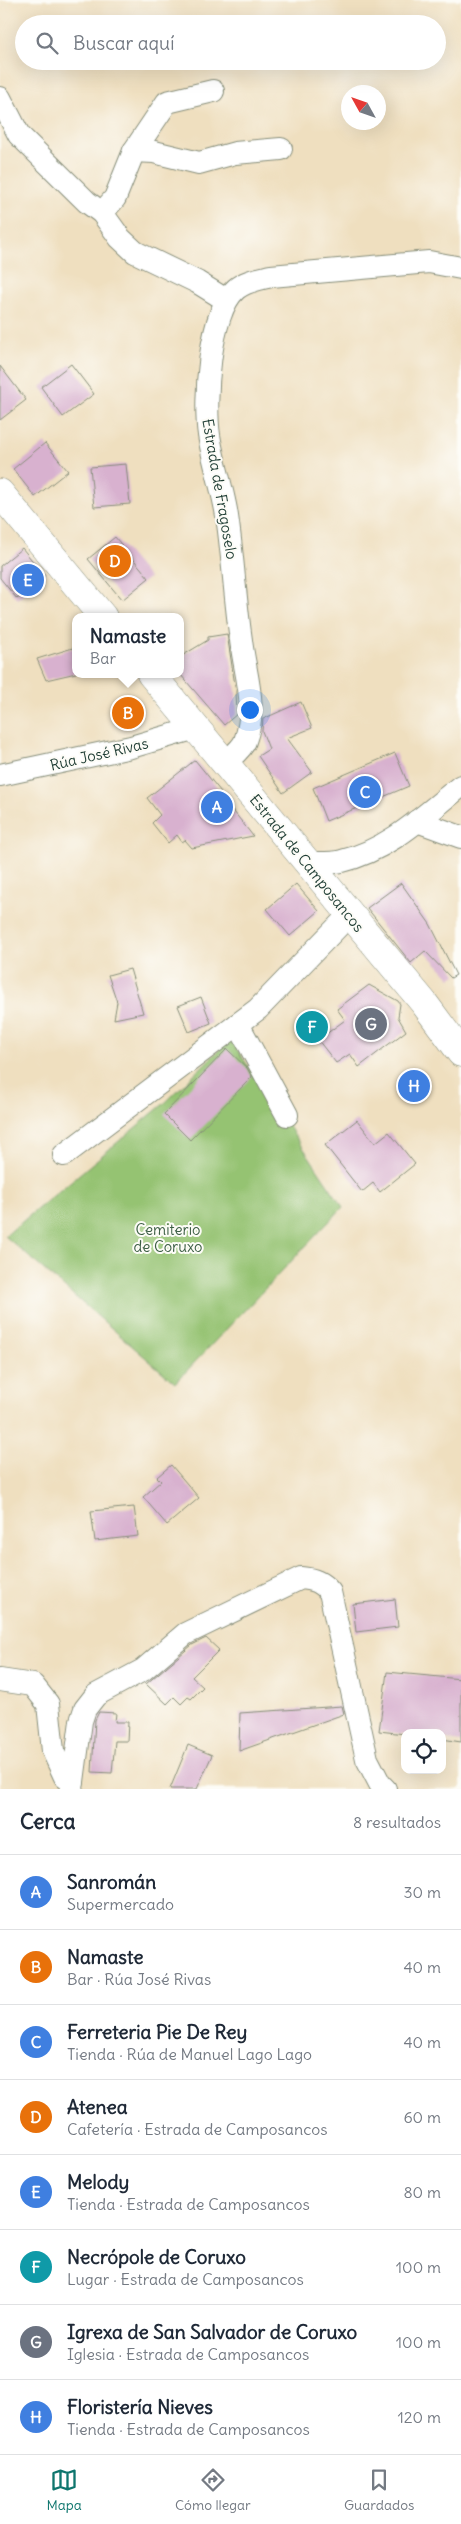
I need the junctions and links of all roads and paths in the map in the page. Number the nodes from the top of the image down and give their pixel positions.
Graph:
1 (213, 91) dead end
2 (0, 98) edge
3 (6, 125) edge
4 (281, 149) dead end
5 (134, 151) junction
6 (102, 213) junction
7 (461, 268) edge
8 (226, 300) junction
9 (0, 493) edge
10 (100, 613) edge
11 (154, 678) edge
12 (196, 728) junction
13 (225, 763) junction
14 (0, 775) edge
15 (461, 786) edge
16 (417, 821) junction
17 (461, 836) edge
18 (307, 863) junction
19 (349, 915) junction
20 (238, 1024) junction
21 (461, 1053) edge
22 (287, 1115) dead end
23 (64, 1155) dead end
24 (0, 1680) edge
25 (73, 1785) edge
26 (385, 1789) edge

1 - 5 street
2 - 3 street
3 - 6 street
4 - 5 street
5 - 6 street
6 - 8 street
7 - 8 street, Estrada de Fragoselo
8 - 13 street, Estrada de Fragoselo
9 - 10 main road
11 - 12 main road, Estrada de Camposancos
12 - 13 main road, Estrada de Camposancos
12 - 14 street, Rúa José Rivas
13 - 18 main road, Estrada de Camposancos
15 - 16 street
16 - 17 street
16 - 18 street
18 - 19 main road, Estrada de Camposancos
19 - 20 street
19 - 21 main road, Estrada de Camposancos
20 - 22 street
20 - 23 street
24 - 25 street
25 - 26 street

